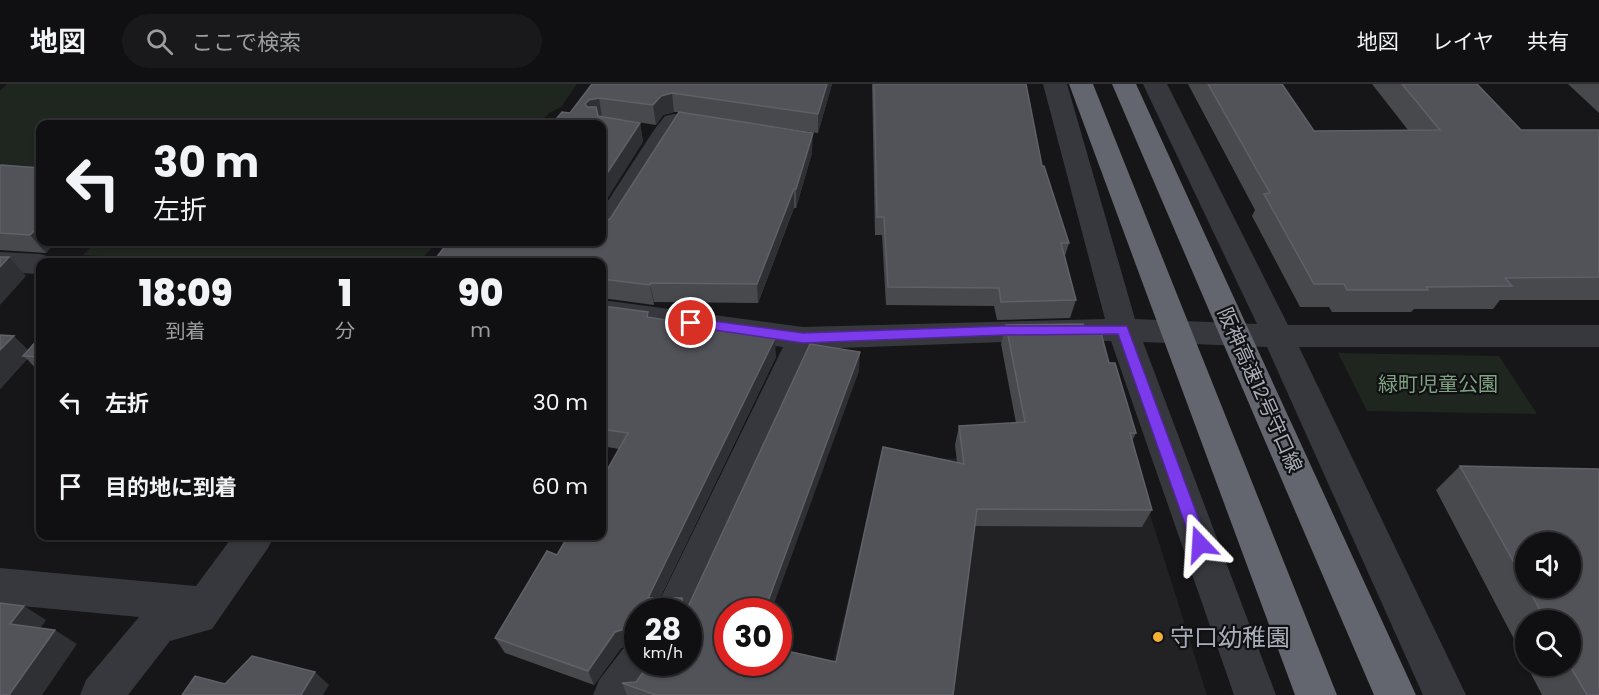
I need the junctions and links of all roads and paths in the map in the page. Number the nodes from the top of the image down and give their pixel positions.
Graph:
1 (1055, 84) edge
2 (1081, 84) edge
3 (1124, 84) edge
4 (1155, 84) edge
5 (733, 130) edge
6 (606, 223) edge
7 (0, 262) edge
8 (36, 264) edge
9 (606, 311) edge
10 (1123, 330) junction
11 (1278, 336) junction
12 (1599, 336) edge
13 (803, 338) junction
14 (252, 540) edge
15 (0, 586) edge
16 (681, 598) edge
17 (206, 605) junction
18 (628, 676) edge
19 (101, 695) edge
20 (614, 695) edge
21 (1255, 695) edge
22 (1316, 695) edge
23 (1395, 695) edge
24 (1445, 695) edge

1 - 10 street
2 - 22 highway
3 - 23 highway, 阪神高速12号守口線
4 - 11 street
5 - 6 street
7 - 8 street
9 - 13 street
10 - 11 street
10 - 13 street
10 - 21 street
11 - 12 street
11 - 24 street
13 - 16 street
14 - 17 street
15 - 17 street
17 - 19 street
18 - 20 street

